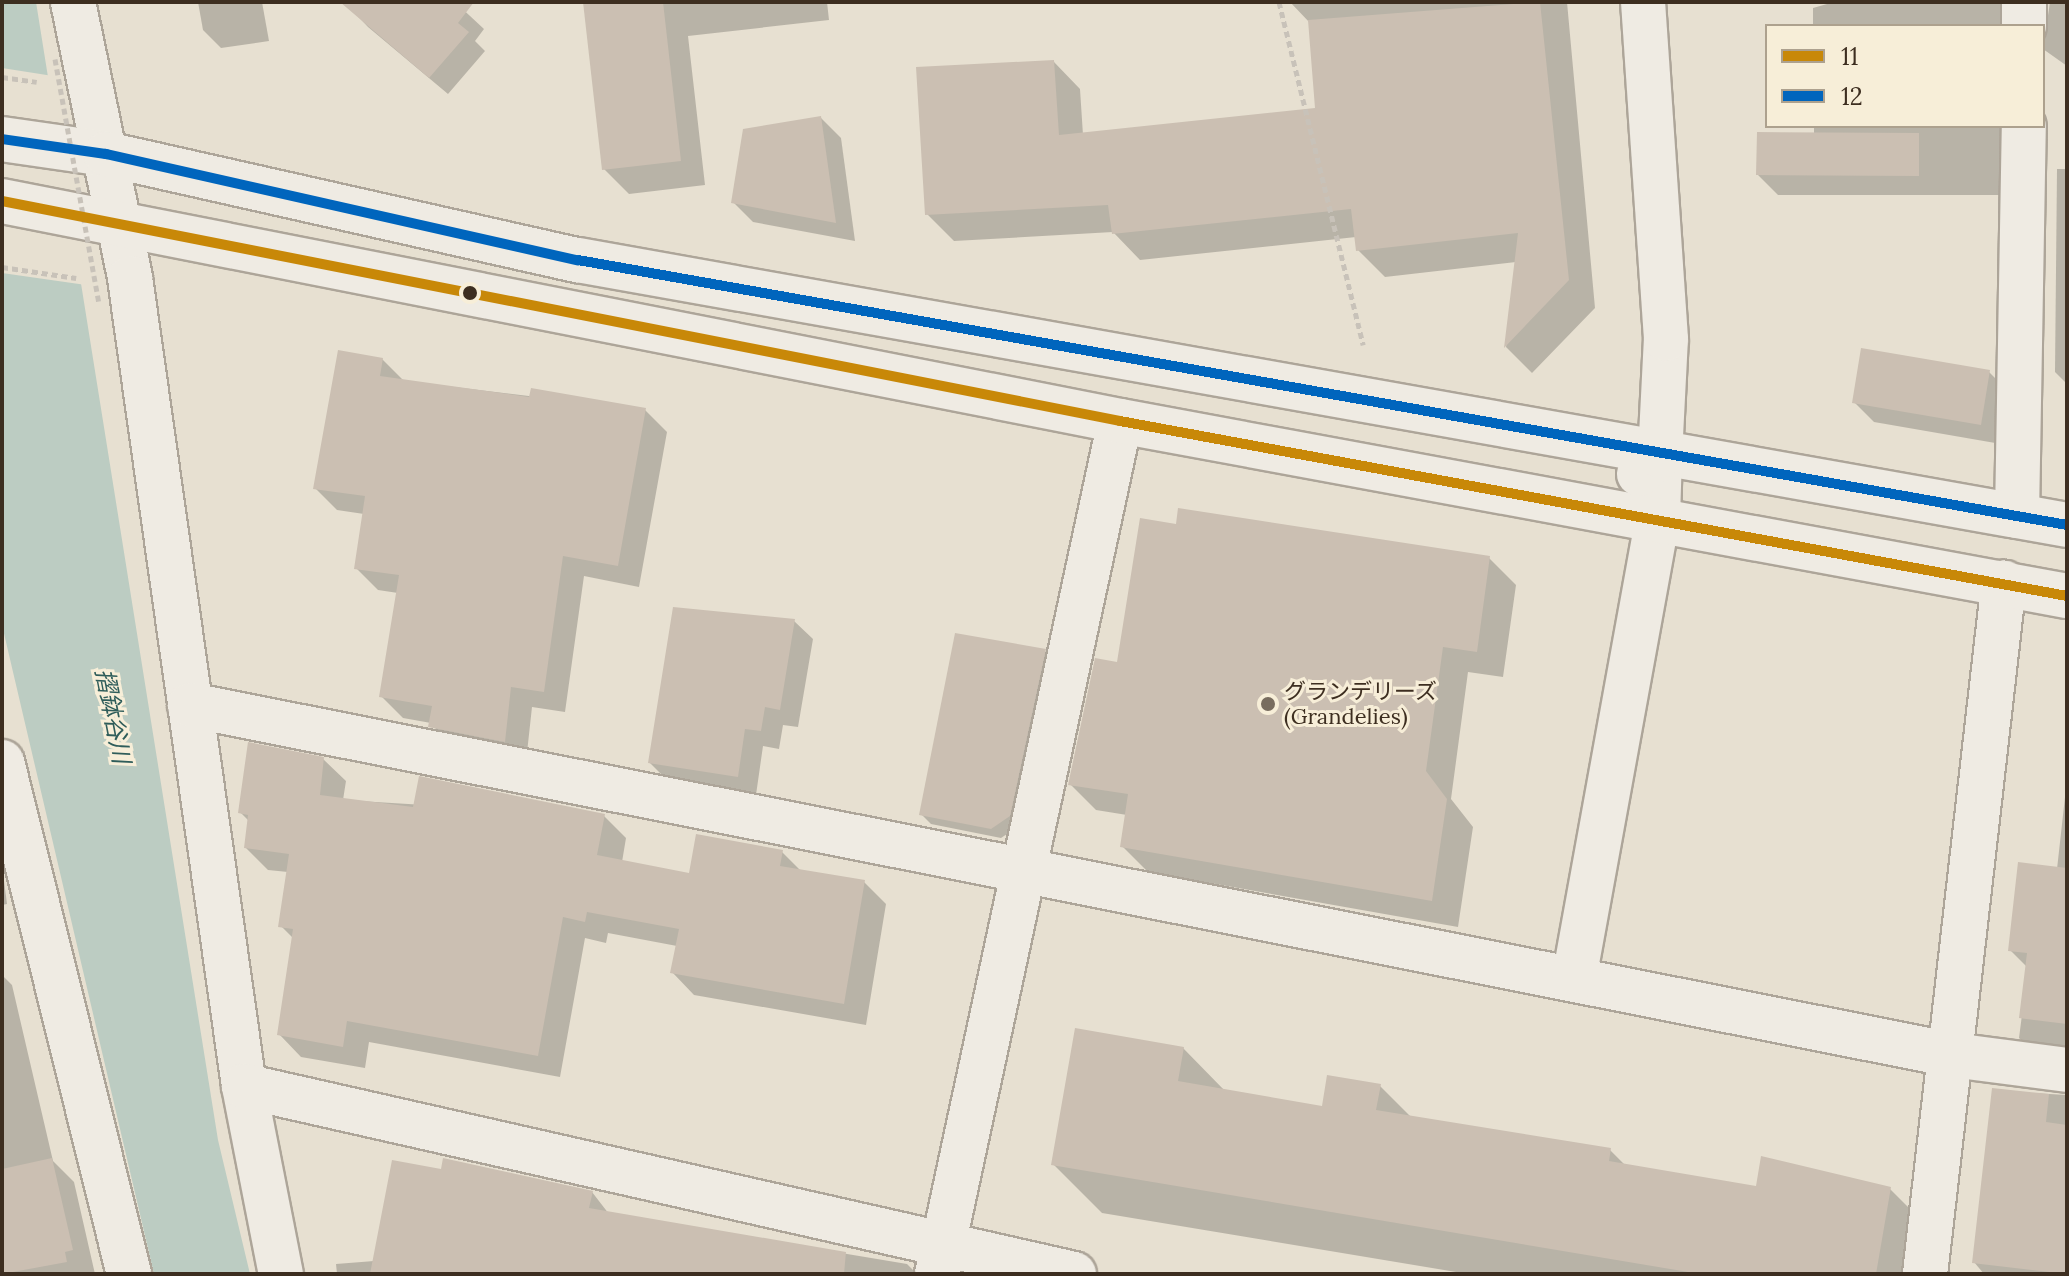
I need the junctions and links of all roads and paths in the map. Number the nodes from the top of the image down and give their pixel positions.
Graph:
1 (73, 2) edge
2 (1279, 2) edge
3 (1643, 2) edge
4 (2024, 2) edge
5 (2024, 24) edge
6 (55, 59) dead end
7 (2, 77) edge
8 (59, 85) junction
9 (2024, 128) edge
10 (2, 139) edge
11 (87, 152) junction
12 (2, 201) edge
13 (98, 218) junction
14 (2, 267) edge
15 (94, 281) junction
16 (99, 303) dead end
17 (1364, 346) dead end
18 (1120, 421) junction
19 (1660, 456) junction
20 (1558, 500) junction
21 (2017, 516) junction
22 (1658, 518) junction
23 (2067, 525) edge
24 (1803, 545) junction
25 (2004, 582) junction
26 (2067, 596) edge
27 (190, 705) junction
28 (2, 762) edge
29 (1024, 869) junction
30 (1574, 979) junction
31 (1952, 1055) junction
32 (2067, 1070) edge
33 (244, 1086) junction
34 (940, 1260) edge
35 (129, 1274) edge
36 (281, 1274) edge
37 (1074, 1274) edge
38 (1925, 1274) edge

1 - 11 street
2 - 17 path
3 - 19 street
4 - 5 street
6 - 8 path, bridge
7 - 8 path
8 - 15 path, bridge
9 - 21 street
10 - 11 street
11 - 13 street
11 - 19 street
12 - 13 street
13 - 18 street
13 - 27 street
14 - 15 path
15 - 16 path, bridge
18 - 20 street
18 - 29 street
19 - 20 street
19 - 21 street
19 - 22 street
19 - 24 street
20 - 22 street
21 - 23 street
22 - 24 street
22 - 30 street
24 - 25 street
25 - 26 street
25 - 31 street
27 - 29 street
27 - 33 street
28 - 35 street
29 - 30 street
29 - 34 street
30 - 31 street
31 - 32 street
31 - 38 street
33 - 34 street
33 - 36 street
34 - 37 street

